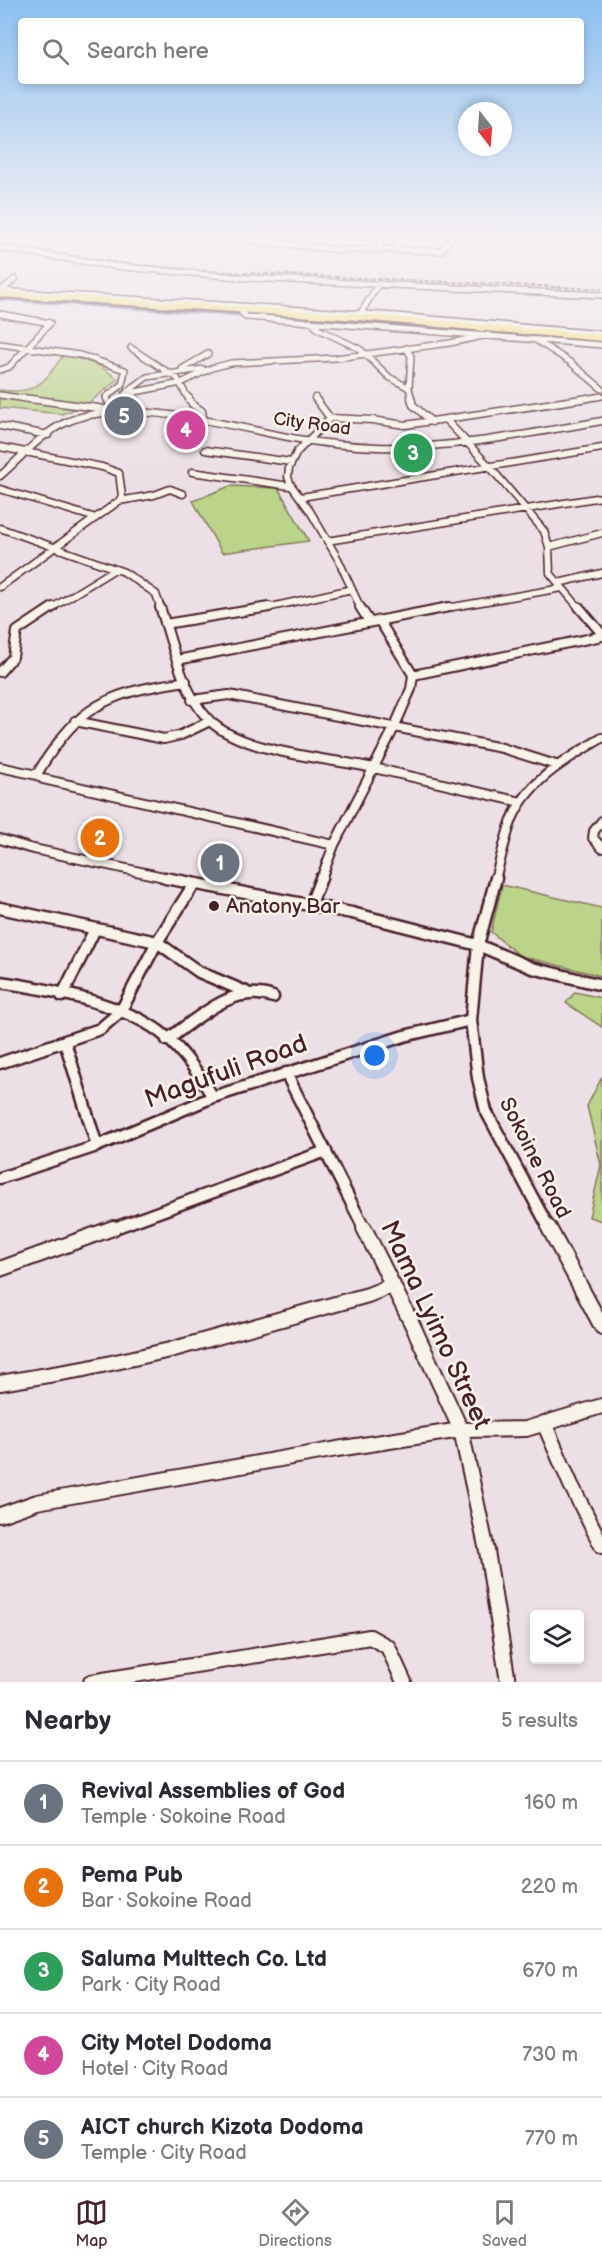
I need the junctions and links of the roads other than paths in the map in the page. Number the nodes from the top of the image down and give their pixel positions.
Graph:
1 (12, 315) edge
2 (244, 315) edge
3 (268, 315) edge
4 (364, 315) edge
5 (365, 315) edge
6 (310, 321) junction
7 (488, 335) junction
8 (533, 336) junction
9 (602, 340) edge
10 (0, 344) edge
11 (28, 346) junction
12 (131, 348) dead end
13 (406, 348) junction
14 (365, 353) junction
15 (208, 354) dead end
16 (212, 368) junction
17 (0, 370) edge
18 (171, 374) junction
19 (181, 383) junction
20 (409, 388) junction
21 (602, 389) edge
22 (134, 391) junction
23 (125, 394) junction
24 (0, 395) edge
25 (602, 396) edge
26 (315, 398) dead end
27 (108, 400) junction
28 (96, 408) junction
29 (127, 411) junction
30 (330, 418) junction
31 (446, 420) junction
32 (602, 421) edge
33 (204, 422) junction
34 (432, 422) junction
35 (0, 426) edge
36 (48, 435) junction
37 (307, 440) junction
38 (468, 443) junction
39 (0, 447) edge
40 (602, 448) edge
41 (205, 450) dead end
42 (28, 452) junction
43 (291, 462) junction
44 (490, 467) junction
45 (192, 472) dead end
46 (0, 476) edge
47 (290, 486) junction
48 (0, 489) edge
49 (183, 495) dead end
50 (301, 497) junction
51 (602, 497) edge
52 (119, 501) junction
53 (528, 510) junction
54 (96, 518) junction
55 (0, 528) edge
56 (602, 533) edge
57 (327, 542) junction
58 (549, 547) junction
59 (55, 548) junction
60 (115, 569) junction
61 (602, 573) edge
62 (0, 575) edge
63 (10, 579) junction
64 (560, 585) junction
65 (0, 587) edge
66 (352, 589) junction
67 (379, 620) junction
68 (369, 621) junction
69 (165, 624) junction
70 (602, 635) edge
71 (177, 660) junction
72 (0, 672) edge
73 (413, 675) junction
74 (186, 681) junction
75 (192, 700) junction
76 (75, 721) junction
77 (210, 721) junction
78 (394, 728) junction
79 (602, 739) edge
80 (556, 765) junction
81 (0, 767) edge
82 (373, 768) junction
83 (37, 775) junction
84 (521, 802) junction
85 (602, 821) edge
86 (0, 838) edge
87 (334, 845) junction
88 (602, 848) edge
89 (194, 884) junction
90 (311, 904) junction
91 (0, 908) edge
92 (95, 929) junction
93 (157, 942) junction
94 (478, 945) junction
95 (0, 982) edge
96 (602, 985) edge
97 (246, 992) junction
98 (62, 996) junction
99 (273, 996) dead end
100 (121, 1011) junction
101 (471, 1020) junction
102 (168, 1040) junction
103 (65, 1042) junction
104 (0, 1063) edge
105 (286, 1073) junction
106 (213, 1097) junction
107 (97, 1146) junction
108 (326, 1151) junction
109 (0, 1178) edge
110 (0, 1269) edge
111 (393, 1285) junction
112 (602, 1327) edge
113 (0, 1383) edge
114 (602, 1406) edge
115 (544, 1423) junction
116 (461, 1430) junction
117 (0, 1515) edge
118 (602, 1546) edge
119 (91, 1682) edge
120 (404, 1682) edge
121 (508, 1682) edge

1 - 11 street
2 - 6 street
3 - 8 highway
4 - 8 highway
5 - 9 street
6 - 7 street
6 - 14 street
7 - 8 street
7 - 13 street
8 - 9 highway
8 - 21 street
10 - 11 street
11 - 17 street
11 - 27 street
12 - 18 street
13 - 14 street
13 - 20 street
14 - 16 street
14 - 20 street
15 - 18 street
16 - 18 street
16 - 19 street
18 - 19 street
18 - 23 street
19 - 22 street
19 - 33 street
20 - 34 street
22 - 23 street
22 - 29 street
23 - 27 street
24 - 28 street
25 - 31 street
26 - 30 street
27 - 28 street
28 - 29 street
29 - 33 street, City Road
29 - 36 street, City Road
30 - 34 street
30 - 37 street
31 - 34 street
31 - 38 street
32 - 38 street, City Road
33 - 37 street, City Road
35 - 36 street
36 - 42 street, City Road
37 - 38 street, City Road
37 - 43 street
38 - 44 street
39 - 42 street
40 - 44 street
41 - 43 street
42 - 46 street, City Road
42 - 52 street
43 - 47 street
44 - 50 street
44 - 53 street
45 - 47 street
47 - 50 street
48 - 54 street
49 - 52 street
50 - 57 street
51 - 53 street
52 - 54 street
53 - 57 street
53 - 58 street
54 - 59 street
55 - 59 street
56 - 58 street
57 - 66 street
58 - 64 street
59 - 60 street
59 - 63 street
60 - 69 street
60 - 72 street
61 - 64 street
62 - 63 street
63 - 65 street
64 - 67 street
64 - 70 street
66 - 68 street
66 - 69 street
67 - 68 street
67 - 73 street
68 - 71 street
69 - 71 street
70 - 73 street
71 - 74 street
73 - 78 street
74 - 75 street
74 - 76 street
75 - 77 street
75 - 78 street
76 - 77 street
76 - 83 street
77 - 82 street
78 - 80 street
78 - 82 street
79 - 80 street, Sokoine Road
80 - 84 street, Sokoine Road
81 - 83 street
82 - 84 street
82 - 87 street
83 - 87 street
84 - 94 street, Sokoine Road
85 - 88 street
86 - 89 street
87 - 90 street
89 - 90 street
89 - 93 street
90 - 94 street
91 - 92 street
92 - 93 street
92 - 98 street
93 - 97 street
93 - 100 street
94 - 96 street
94 - 101 street, Sokoine Road
95 - 98 street
97 - 99 street
97 - 102 street
98 - 100 street
100 - 102 street
100 - 103 street
101 - 105 street, Magufuli Road
101 - 112 street, Sokoine Road
102 - 106 street
103 - 104 street
103 - 107 street
105 - 106 street, Magufuli Road
105 - 108 street, Mama Lyimo Street
106 - 107 street, Magufuli Road
107 - 109 street, Magufuli Road
108 - 110 street
108 - 111 street, Mama Lyimo Street
111 - 113 street
111 - 116 street, Mama Lyimo Street
114 - 115 street
115 - 116 street
115 - 118 street
116 - 117 street
116 - 121 street, Mama Lyimo Street
119 - 120 street

